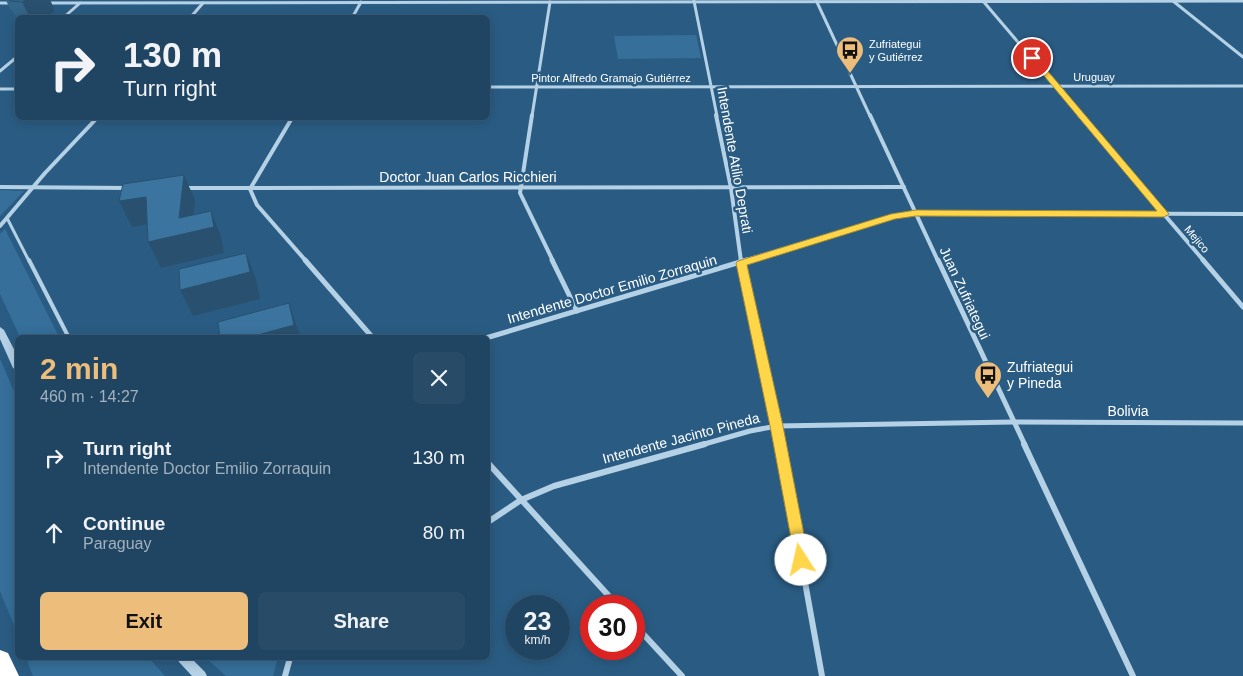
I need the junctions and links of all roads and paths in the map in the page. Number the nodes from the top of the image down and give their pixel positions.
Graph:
1 (816, 0) edge
2 (694, 1) edge
3 (983, 1) edge
4 (1173, 1) edge
5 (1243, 1) edge
6 (361, 2) junction
7 (550, 2) junction
8 (0, 3) edge
9 (18, 3) edge
10 (36, 3) dead end
11 (80, 3) junction
12 (203, 3) junction
13 (66, 15) edge
14 (193, 15) edge
15 (354, 15) edge
16 (1243, 57) edge
17 (15, 58) edge
18 (0, 71) edge
19 (710, 86) junction
20 (855, 86) junction
21 (1056, 86) junction
22 (1243, 86) edge
23 (490, 87) edge
24 (538, 87) junction
25 (0, 89) edge
26 (15, 89) edge
27 (95, 120) edge
28 (291, 120) edge
29 (0, 187) edge
30 (904, 187) junction
31 (33, 188) junction
32 (132, 188) edge
33 (181, 188) edge
34 (520, 188) junction
35 (731, 188) junction
36 (250, 189) junction
37 (916, 213) junction
38 (1164, 214) junction
39 (1243, 214) edge
40 (8, 218) junction
41 (0, 226) edge
42 (741, 263) junction
43 (1243, 307) edge
44 (577, 311) junction
45 (0, 330) edge
46 (67, 335) edge
47 (369, 335) edge
48 (490, 337) edge
49 (15, 362) edge
50 (1013, 422) junction
51 (1243, 423) edge
52 (777, 426) junction
53 (490, 465) edge
54 (522, 500) junction
55 (490, 521) edge
56 (608, 595) edge
57 (645, 636) edge
58 (0, 660) edge
59 (185, 660) edge
60 (289, 660) edge
61 (8, 676) edge
62 (201, 676) edge
63 (285, 676) edge
64 (682, 676) edge
65 (822, 676) edge
66 (1134, 676) edge

1 - 2 street
1 - 3 street
1 - 20 street, Juan Zufriategui
2 - 7 street
2 - 19 street, Intendente Atilio Deprati
3 - 4 street
3 - 21 street, Mejico
4 - 5 street
4 - 16 street
6 - 7 street
6 - 12 street
6 - 15 street
7 - 24 street
8 - 9 street
10 - 11 street
11 - 12 street
11 - 13 street
12 - 14 street
17 - 18 street
19 - 20 street, Pintor Alfredo Gramajo Gutiérrez
19 - 24 street, Pintor Alfredo Gramajo Gutiérrez
19 - 35 street, Intendente Atilio Deprati
20 - 21 street, Uruguay
20 - 30 street, Juan Zufriategui
21 - 22 street, Uruguay
21 - 38 street, Mejico
23 - 24 street, Pintor Alfredo Gramajo Gutiérrez
24 - 34 street
25 - 26 street
27 - 31 street
28 - 36 street
29 - 31 street
30 - 35 street, Doctor Juan Carlos Ricchieri
30 - 37 street, Juan Zufriategui
31 - 32 street
31 - 40 street
33 - 36 street, Doctor Juan Carlos Ricchieri
34 - 35 street, Doctor Juan Carlos Ricchieri
34 - 36 street, Doctor Juan Carlos Ricchieri
34 - 44 street
35 - 42 street, Intendente Atilio Deprati
36 - 47 street
37 - 38 street, Intendente Doctor Emilio Zorraquin
37 - 42 street, Intendente Doctor Emilio Zorraquin
37 - 50 street, Juan Zufriategui
38 - 39 street, Intendente Doctor Emilio Zorraquin
38 - 43 street, Mejico
40 - 41 street
40 - 46 lane
42 - 44 street, Intendente Doctor Emilio Zorraquin
42 - 52 street, Intendente Atilio Deprati
44 - 48 street, Intendente Doctor Emilio Zorraquin
45 - 49 street
50 - 51 street, Bolivia
50 - 52 street, Intendente Jacinto Pineda
50 - 66 street, Juan Zufriategui
52 - 54 street, Intendente Jacinto Pineda
52 - 65 street, Intendente Atilio Deprati
53 - 54 street
54 - 55 street, Intendente Jacinto Pineda
54 - 56 street
57 - 64 street
58 - 61 highway
59 - 62 street
60 - 63 street

